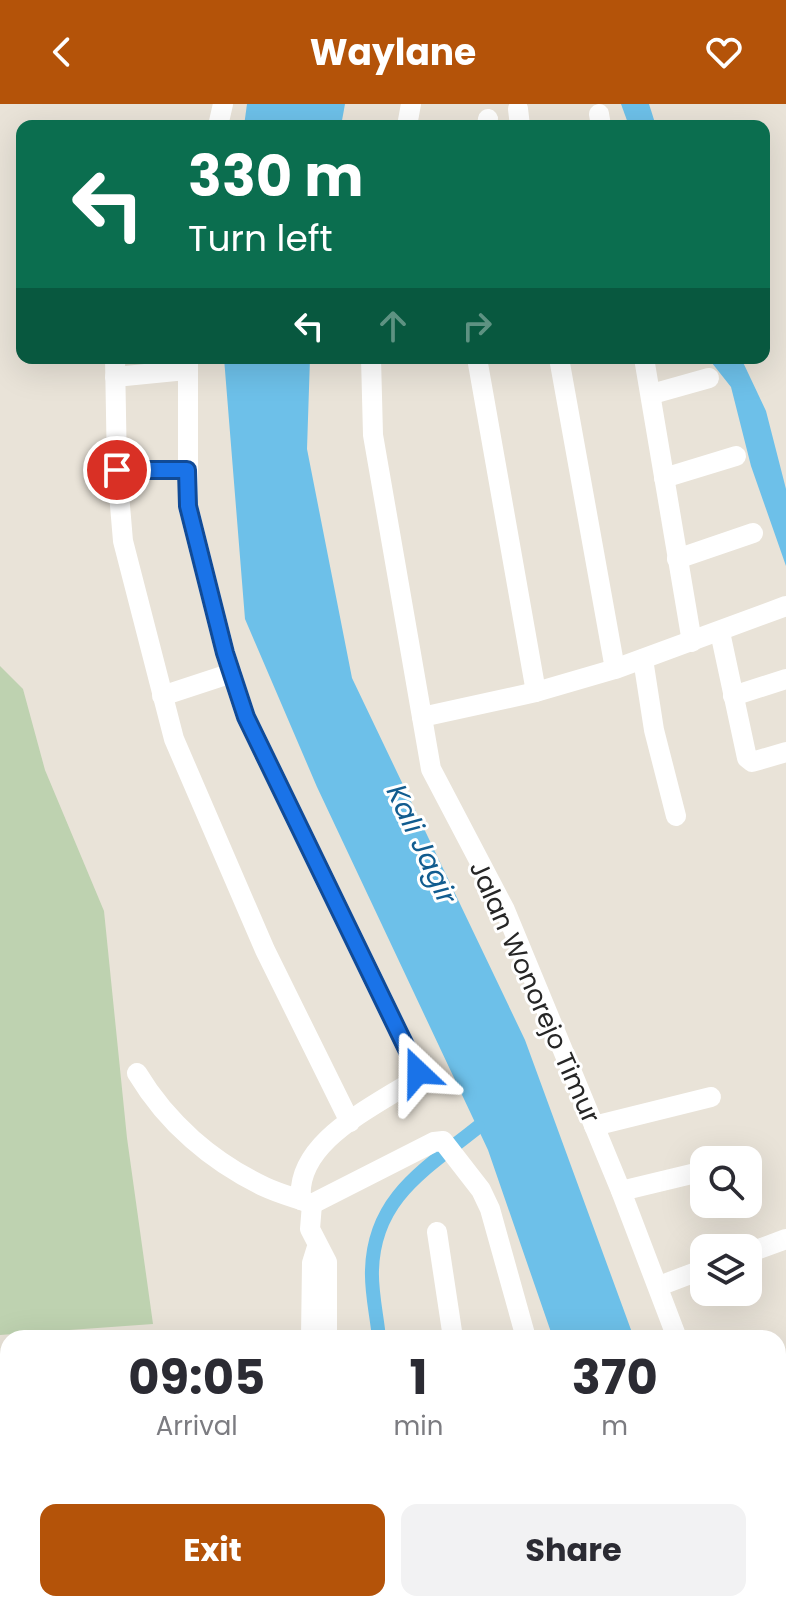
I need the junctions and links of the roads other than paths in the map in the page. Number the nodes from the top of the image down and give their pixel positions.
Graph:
1 (187, 364) edge
2 (371, 364) edge
3 (478, 364) edge
4 (560, 364) edge
5 (645, 364) edge
6 (115, 368) edge
7 (709, 378) dead end
8 (652, 394) junction
9 (736, 456) dead end
10 (117, 470) junction
11 (187, 470) junction
12 (664, 478) junction
13 (753, 533) dead end
14 (677, 559) junction
15 (786, 606) edge
16 (720, 632) junction
17 (692, 642) junction
18 (643, 659) junction
19 (615, 669) junction
20 (232, 673) junction
21 (786, 679) edge
22 (536, 692) junction
23 (162, 696) junction
24 (733, 696) junction
25 (422, 717) junction
26 (786, 752) edge
27 (676, 816) dead end
28 (137, 1073) dead end
29 (711, 1097) dead end
30 (350, 1122) junction
31 (594, 1126) junction
32 (690, 1174) edge
33 (621, 1191) junction
34 (306, 1202) junction
35 (437, 1232) dead end
36 (786, 1239) edge
37 (317, 1247) junction
38 (762, 1248) edge
39 (690, 1274) edge
40 (659, 1286) junction
41 (311, 1330) edge
42 (327, 1330) edge
43 (452, 1330) edge
44 (524, 1330) edge
45 (674, 1330) edge

1 - 6 street
1 - 11 street
2 - 25 street, Jalan Wonorejo Timur
3 - 22 street
4 - 19 street
5 - 8 street
6 - 10 street
7 - 8 street
8 - 12 street
9 - 12 street
10 - 11 street
10 - 23 street
11 - 20 street
12 - 14 street
13 - 14 street
14 - 17 street
15 - 16 street
16 - 17 street
16 - 24 street
17 - 18 street
18 - 19 street
18 - 27 street
19 - 22 street
20 - 23 street
20 - 30 street
21 - 24 street
22 - 25 street
23 - 30 street
24 - 26 street
25 - 31 street, Jalan Wonorejo Timur
28 - 34 street
29 - 31 street
30 - 34 street
31 - 33 street, Jalan Wonorejo Timur
32 - 33 street
33 - 40 street, Jalan Wonorejo Timur
34 - 37 street
34 - 44 street
35 - 43 street
36 - 38 street
37 - 41 street
37 - 42 street
39 - 40 street
40 - 45 street, Jalan Wonorejo Timur

